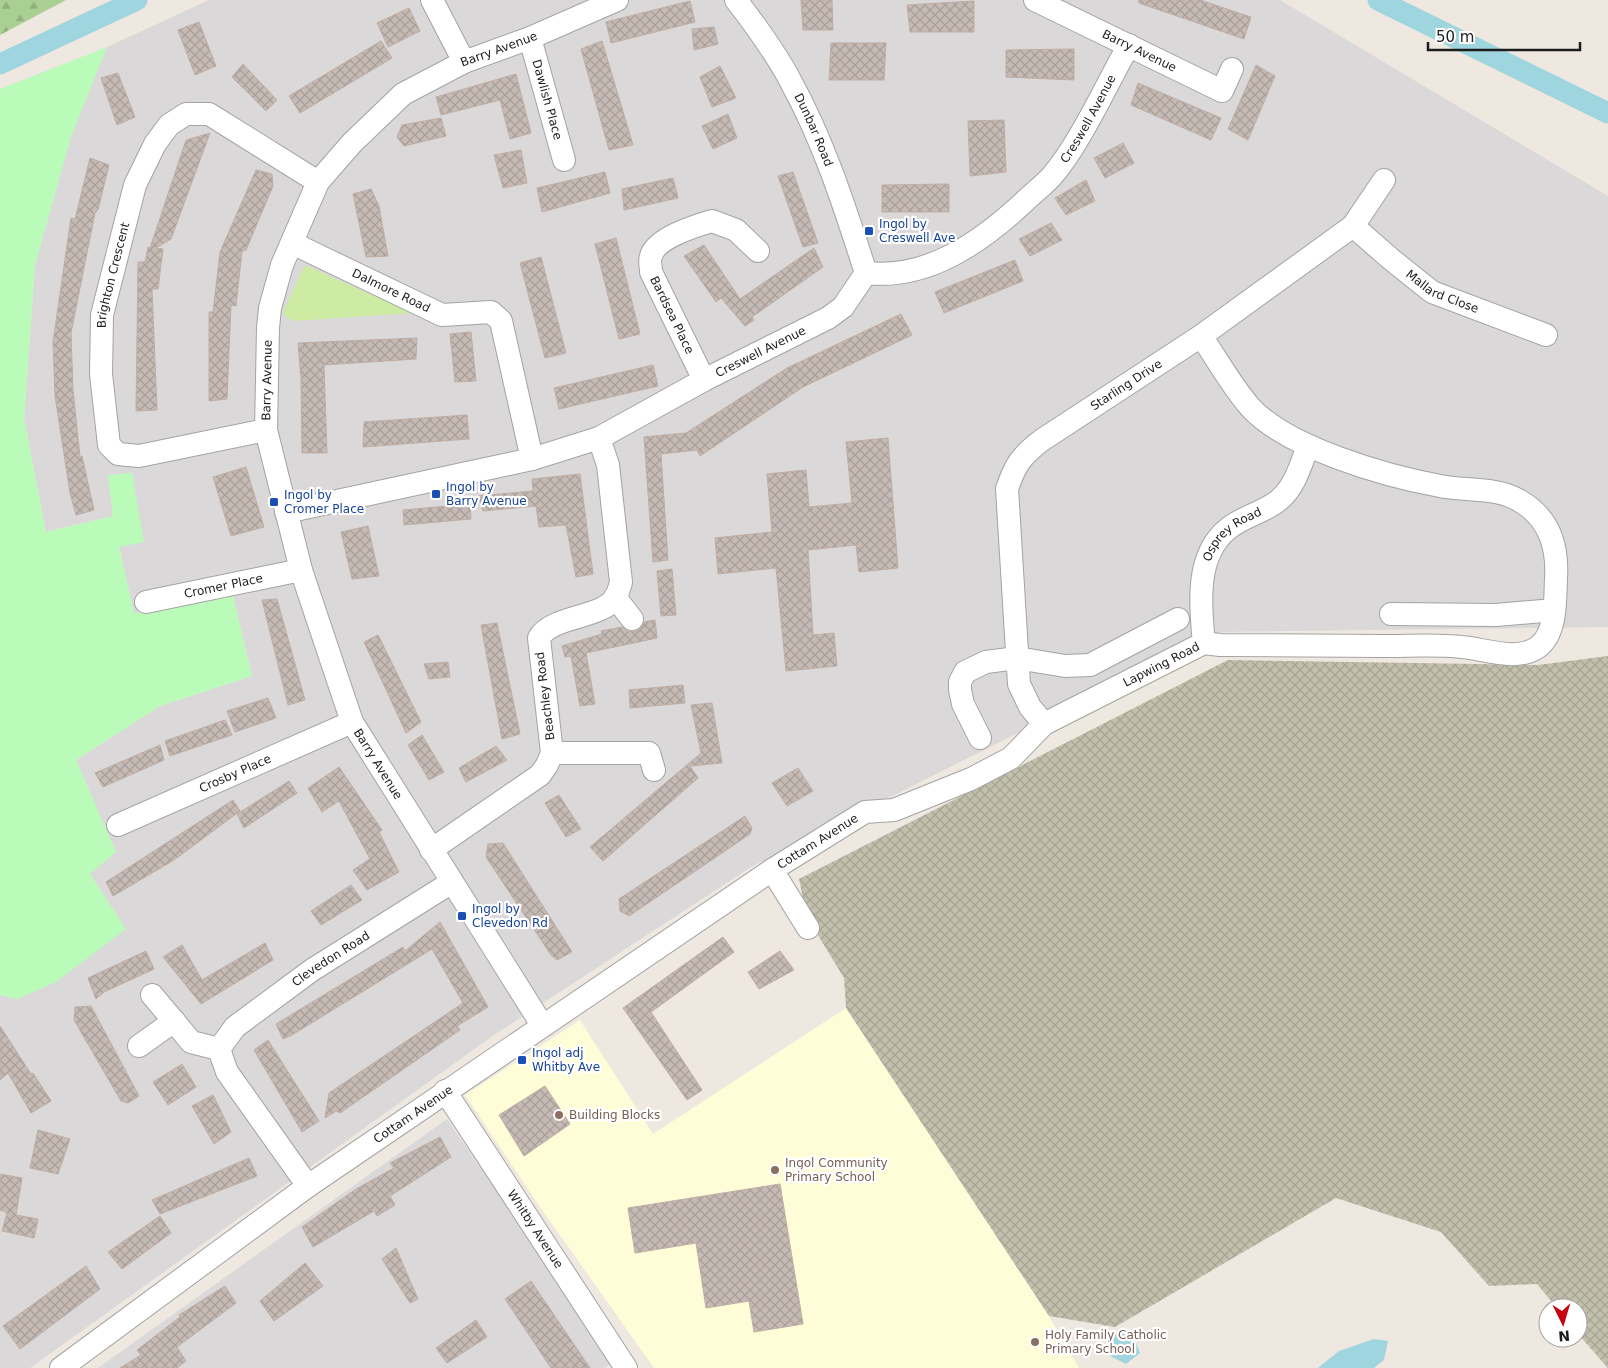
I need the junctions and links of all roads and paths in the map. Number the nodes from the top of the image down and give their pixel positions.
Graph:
1 (432, 0) edge
2 (617, 0) edge
3 (736, 0) edge
4 (1035, 0) edge
5 (530, 38) junction
6 (1129, 45) junction
7 (464, 62) junction
8 (1232, 69) dead end
9 (561, 161) dead end
10 (1384, 180) dead end
11 (318, 182) junction
12 (1353, 226) junction
13 (292, 243) junction
14 (758, 251) dead end
15 (866, 273) junction
16 (1546, 335) dead end
17 (1201, 336) junction
18 (704, 380) junction
19 (266, 430) junction
20 (599, 438) junction
21 (1308, 446) junction
22 (532, 459) junction
23 (286, 512) junction
24 (301, 570) junction
25 (615, 597) junction
26 (146, 602) dead end
27 (1554, 610) junction
28 (1390, 614) dead end
29 (632, 619) dead end
30 (1178, 619) dead end
31 (1204, 643) junction
32 (1018, 658) junction
33 (352, 722) junction
34 (1044, 724) junction
35 (980, 738) dead end
36 (552, 753) junction
37 (654, 770) dead end
38 (865, 812) joint
39 (118, 825) dead end
40 (431, 850) junction
41 (772, 870) junction
42 (452, 882) junction
43 (808, 928) dead end
44 (152, 995) dead end
45 (174, 1020) junction
46 (542, 1025) junction
47 (139, 1046) dead end
48 (219, 1048) junction
49 (445, 1091) junction
50 (308, 1186) junction
51 (61, 1368) edge
52 (626, 1368) edge

1 - 7 street
2 - 5 street, Barry Avenue
3 - 15 street, Dunbar Road
4 - 6 street, Barry Avenue
5 - 7 street, Barry Avenue
5 - 9 street, Dawlish Place
6 - 8 street, Barry Avenue
6 - 15 street, Creswell Avenue
7 - 11 street, Barry Avenue
10 - 12 street, Starling Drive
11 - 13 street, Barry Avenue
11 - 19 street, Brighton Crescent
12 - 16 street, Mallard Close
12 - 17 street, Starling Drive
13 - 19 street, Barry Avenue
13 - 22 street, Dalmore Road
14 - 18 street, Bardsea Place
15 - 18 street, Creswell Avenue
17 - 21 street, Lapwing Road
17 - 32 street, Starling Drive
18 - 20 street, Creswell Avenue
19 - 23 street, Barry Avenue
20 - 22 street, Creswell Avenue
20 - 25 street
21 - 27 street, Lapwing Road
21 - 31 street, Osprey Road
22 - 23 street, Creswell Avenue
23 - 24 street, Barry Avenue
24 - 26 street, Cromer Place
24 - 33 street, Barry Avenue
25 - 29 street
25 - 36 street, Beachley Road
27 - 28 street
27 - 31 street, Lapwing Road
30 - 32 street
31 - 34 street, Lapwing Road
32 - 34 street, Starling Drive
32 - 35 street
33 - 39 street, Crosby Place
33 - 40 street, Barry Avenue
34 - 38 street, Lapwing Road
36 - 37 street, Beachley Road
36 - 40 street, Beachley Road
38 - 41 street, Cottam Avenue
40 - 42 street, Barry Avenue
41 - 43 street, Cottam Avenue
41 - 46 street, Cottam Avenue
42 - 46 street, Barry Avenue
42 - 48 street, Clevedon Road
44 - 45 street
45 - 47 street
45 - 48 street
46 - 49 street, Cottam Avenue
48 - 50 street
49 - 50 street, Cottam Avenue
49 - 52 street, Whitby Avenue
50 - 51 street, Cottam Avenue

